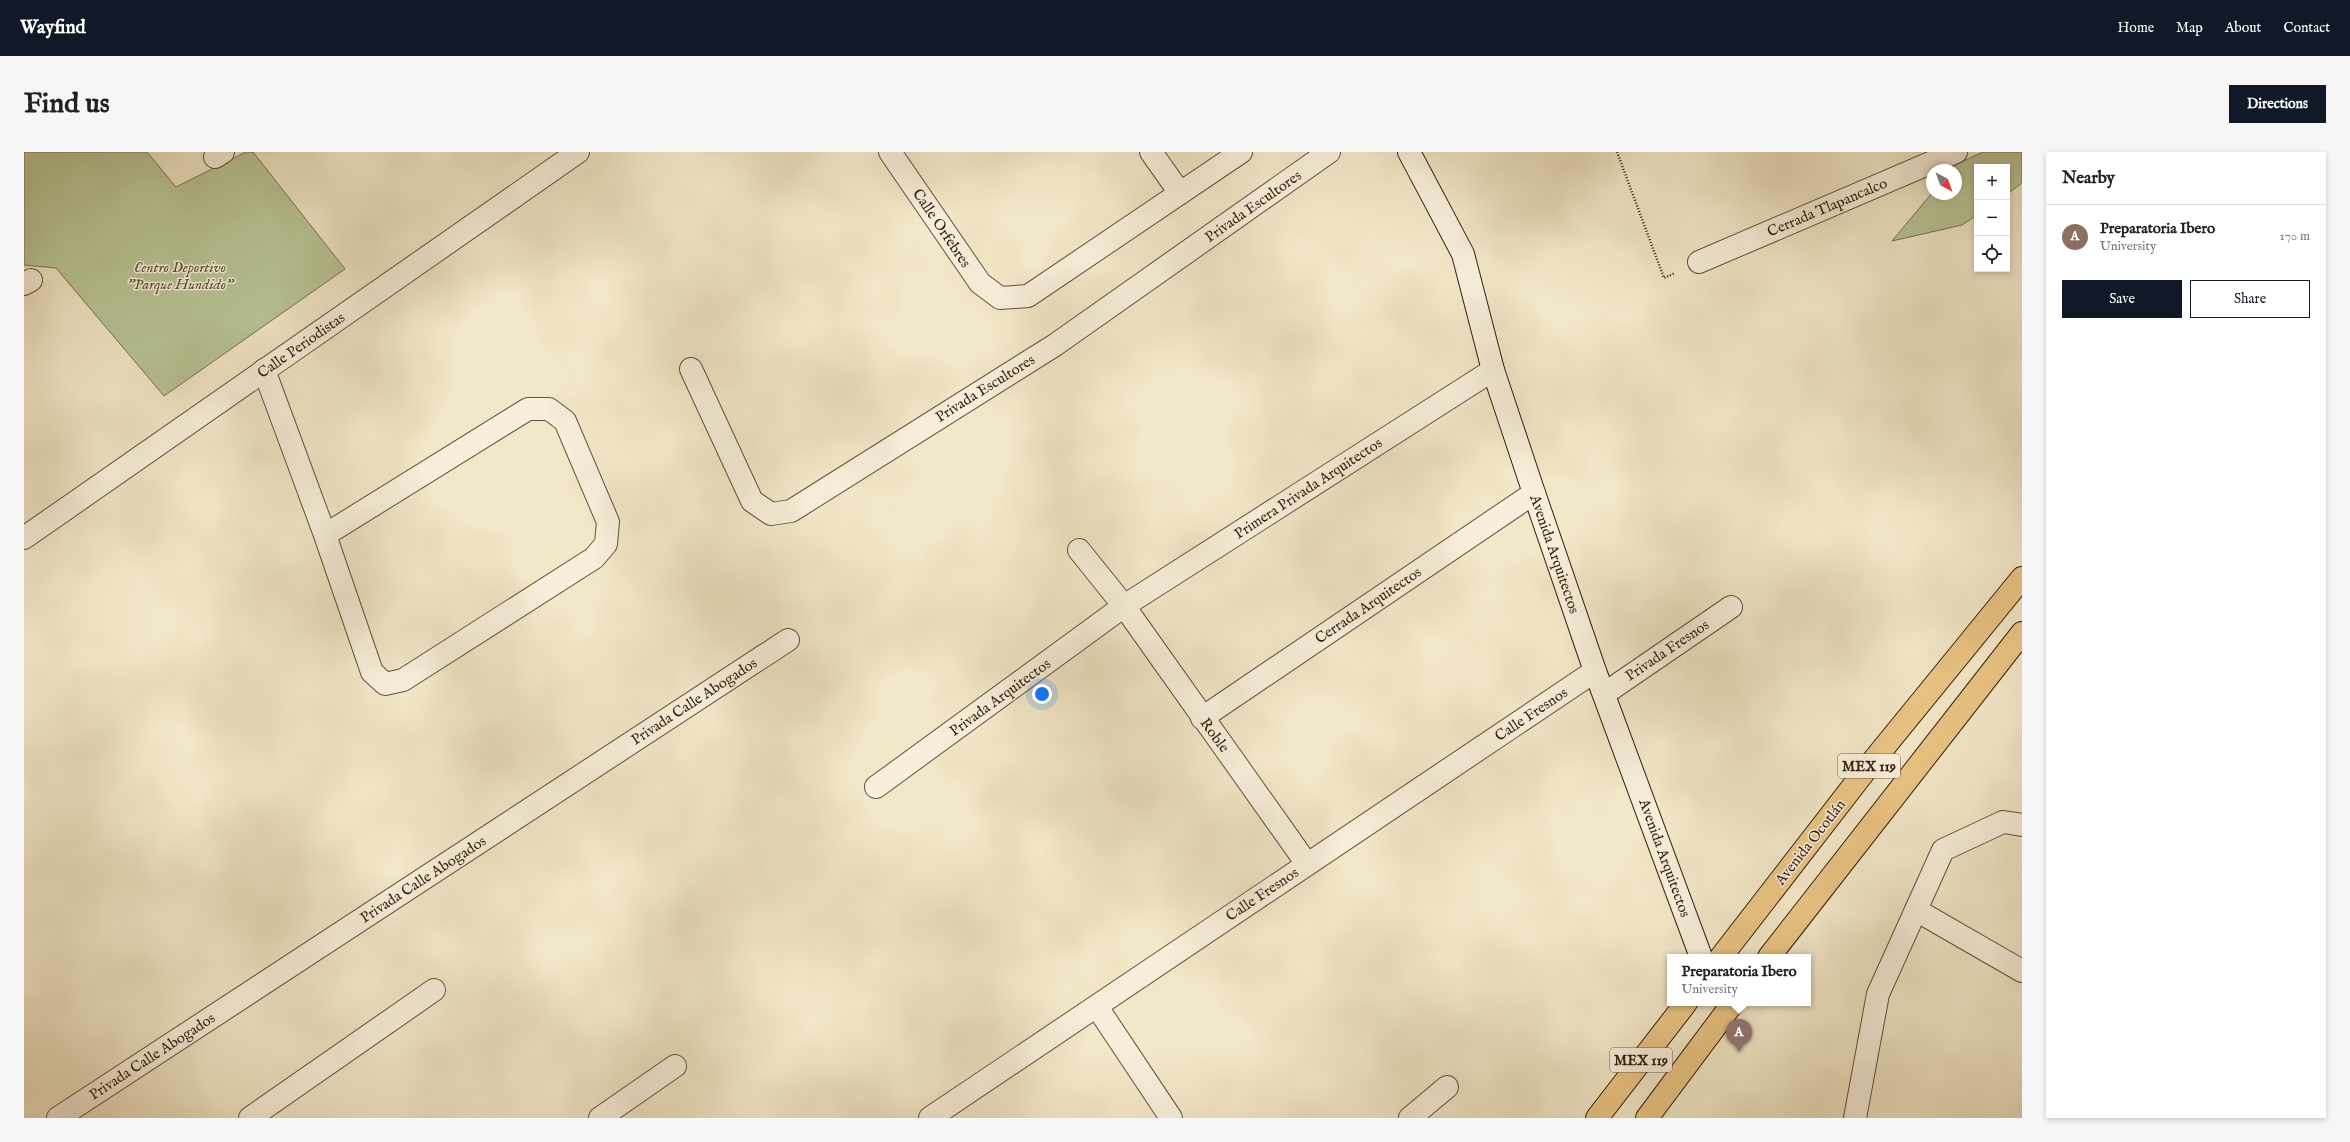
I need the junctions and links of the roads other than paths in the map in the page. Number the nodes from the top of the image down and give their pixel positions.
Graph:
1 (578, 152) edge
2 (890, 152) edge
3 (1151, 152) edge
4 (1241, 152) edge
5 (1329, 152) edge
6 (1409, 152) edge
7 (1956, 152) edge
8 (1180, 193) junction
9 (1699, 262) dead end
10 (691, 369) dead end
11 (264, 370) junction
12 (1493, 370) junction
13 (1534, 493) junction
14 (325, 535) junction
15 (24, 538) edge
16 (1079, 550) dead end
17 (2022, 578) edge
18 (1124, 606) junction
19 (1731, 607) dead end
20 (2022, 633) edge
21 (788, 640) dead end
22 (1595, 671) junction
23 (1604, 694) junction
24 (1202, 718) junction
25 (876, 787) dead end
26 (2022, 826) edge
27 (1307, 864) junction
28 (1916, 910) junction
29 (1700, 954) edge
30 (1723, 954) edge
31 (1771, 954) edge
32 (2022, 970) edge
33 (434, 990) dead end
34 (1684, 1006) edge
35 (1731, 1006) edge
36 (1097, 1007) junction
37 (675, 1066) dead end
38 (1447, 1087) dead end
39 (58, 1118) edge
40 (250, 1118) edge
41 (600, 1118) edge
42 (930, 1118) edge
43 (1172, 1118) edge
44 (1410, 1118) edge
45 (1597, 1118) edge
46 (1646, 1118) edge
47 (1855, 1118) edge

1 - 11 street, Calle Periodistas
2 - 8 street, Calle Orfebres
3 - 8 street
4 - 8 street
5 - 10 street, Privada Escultores
6 - 12 street, Avenida Arquitectos
7 - 9 street, Cerrada Tlapancalco
11 - 14 street
11 - 15 street, Calle Periodistas
12 - 13 street, Avenida Arquitectos
12 - 18 street, Primera Privada Arquitectos
13 - 22 street, Avenida Arquitectos
13 - 24 street, Cerrada Arquitectos
14 - 14 street
16 - 18 street, Roble
17 - 30 main road, Avenida Ocotlán / MEX 119
18 - 24 street, Roble
18 - 25 street, Privada Arquitectos
19 - 23 street, Privada Fresnos
20 - 31 main road, MEX 119
21 - 39 street, Privada Calle Abogados
22 - 23 street, Avenida Arquitectos
22 - 27 street, Calle Fresnos
23 - 29 street, Avenida Arquitectos
24 - 27 street, Roble
26 - 28 street
27 - 36 street, Calle Fresnos
28 - 32 street
28 - 47 street
33 - 40 street
34 - 45 main road, MEX 119
35 - 46 main road, MEX 119
36 - 42 street, Calle Fresnos
36 - 43 street
37 - 41 street
38 - 44 street

